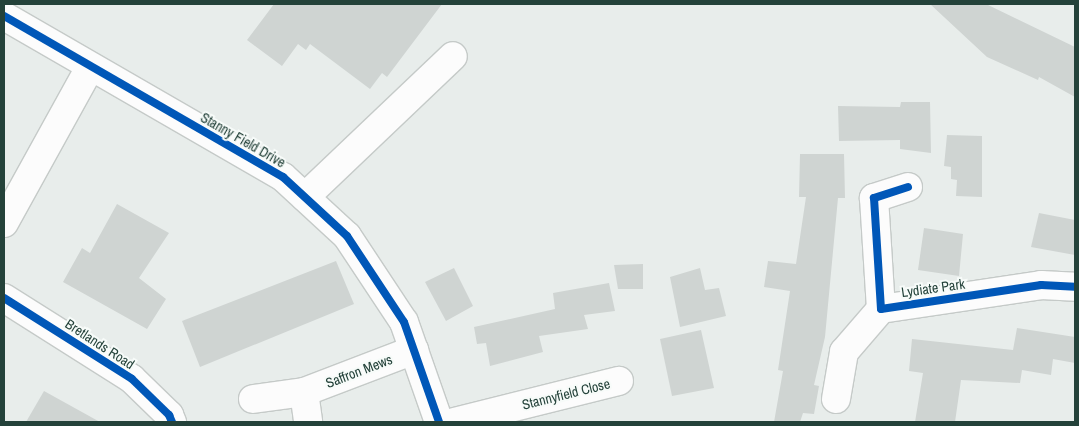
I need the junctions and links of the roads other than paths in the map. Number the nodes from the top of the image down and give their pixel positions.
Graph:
1 (4, 16) edge
2 (453, 56) dead end
3 (90, 67) junction
4 (12, 187) edge
5 (908, 187) dead end
6 (305, 197) junction
7 (4, 223) edge
8 (1075, 287) edge
9 (4, 298) edge
10 (881, 308) junction
11 (414, 350) junction
12 (620, 381) dead end
13 (304, 392) junction
14 (253, 399) dead end
15 (836, 400) dead end
16 (172, 422) edge
17 (308, 422) edge
18 (439, 422) edge
19 (454, 422) edge

1 - 3 street, Stanny Field Drive
2 - 6 street
3 - 4 street
3 - 6 street, Stanny Field Drive
4 - 7 street
5 - 10 street
6 - 11 street, Stanny Field Drive
8 - 10 street, Lydiate Park
9 - 16 street, Bretlands Road
10 - 15 street
11 - 13 street, Saffron Mews
11 - 18 street, Stanny Field Drive
12 - 19 street, Stannyfield Close
13 - 14 street, Saffron Mews
13 - 17 street

